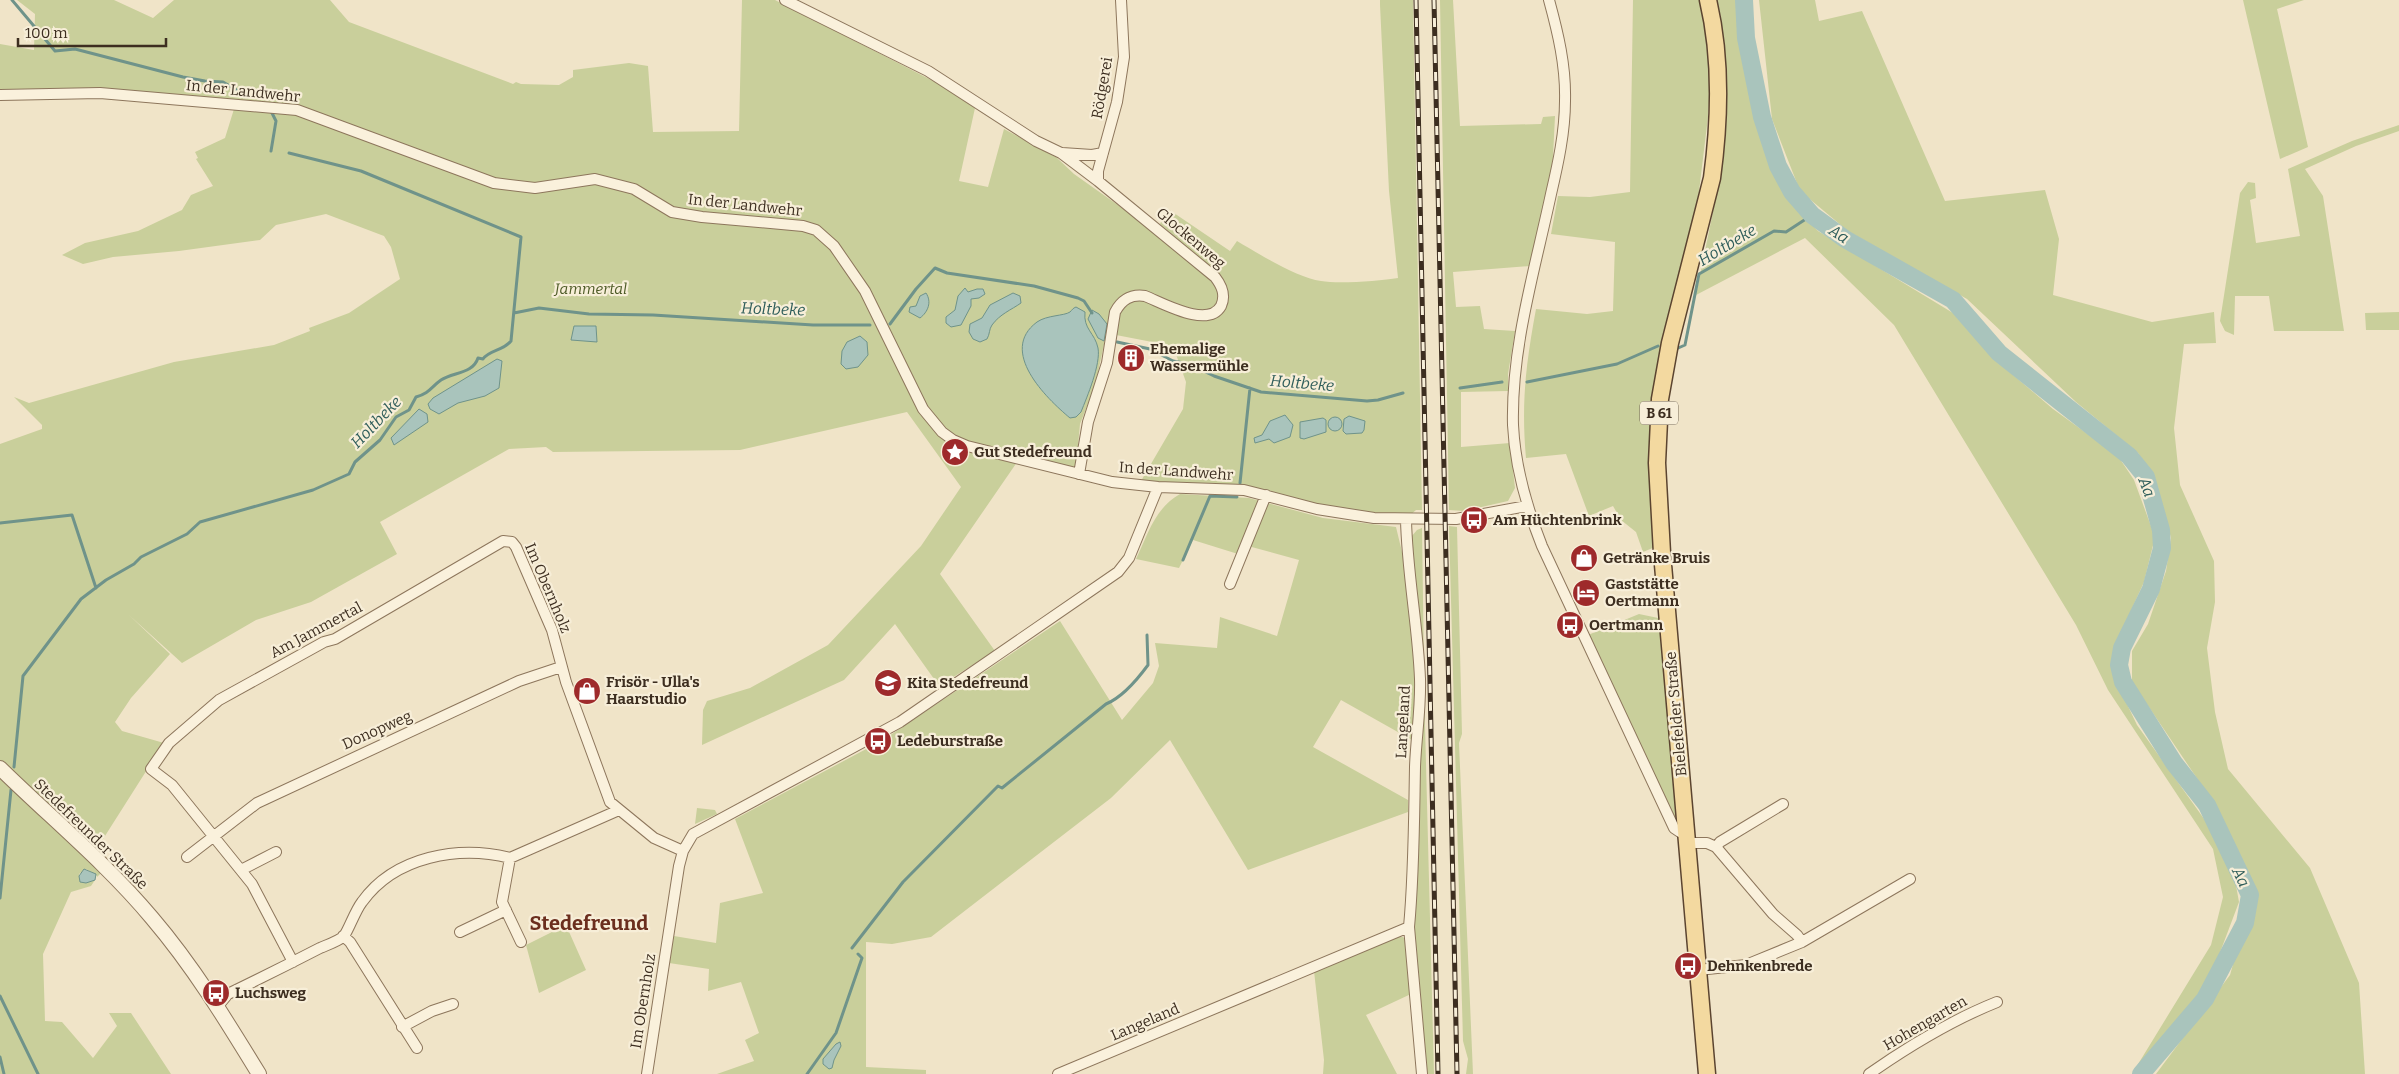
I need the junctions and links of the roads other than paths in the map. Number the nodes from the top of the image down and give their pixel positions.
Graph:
1 (785, 0) edge
2 (1121, 0) edge
3 (1550, 0) edge
4 (1708, 0) edge
5 (0, 95) edge
6 (1061, 153) junction
7 (1104, 153) junction
8 (1098, 181) junction
9 (1079, 474) junction
10 (1158, 487) junction
11 (1266, 495) junction
12 (1527, 506) junction
13 (1406, 519) junction
14 (512, 542) joint
15 (1230, 584) dead end
16 (561, 667) junction
17 (0, 768) edge
18 (1783, 804) dead end
19 (619, 810) junction
20 (214, 836) junction
21 (1687, 838) junction
22 (1716, 847) junction
23 (683, 851) junction
24 (276, 852) dead end
25 (187, 857) dead end
26 (510, 858) junction
27 (241, 870) junction
28 (1910, 879) dead end
29 (506, 910) junction
30 (1409, 927) junction
31 (460, 932) dead end
32 (344, 936) junction
33 (521, 942) dead end
34 (1802, 942) junction
35 (292, 962) junction
36 (1698, 970) junction
37 (1997, 1002) dead end
38 (453, 1004) dead end
39 (218, 1006) junction
40 (402, 1027) junction
41 (417, 1048) dead end
42 (259, 1074) edge
43 (647, 1074) edge
44 (1058, 1074) edge
45 (1422, 1074) edge
46 (1707, 1074) edge
47 (1869, 1074) edge

1 - 6 street, Glockenweg
2 - 7 street, Rödgerei
3 - 12 street
4 - 21 main road, Bielefelder Straße / B 61
5 - 9 street, In der Landwehr
6 - 7 street, Glockenweg
6 - 8 street, Glockenweg
7 - 8 street, Rödgerei
8 - 9 street, Glockenweg
9 - 10 street, In der Landwehr
10 - 11 street, In der Landwehr
10 - 23 street
11 - 13 street, In der Landwehr
11 - 15 street
12 - 13 street, In der Landwehr
12 - 21 street
13 - 30 street, Langeland
14 - 16 street, Im Obernholz
14 - 20 street, Am Jammertal
16 - 19 street, Im Obernholz
16 - 20 street, Donopweg
17 - 39 street, Stedefreunder Straße
18 - 22 street
19 - 23 street, Im Obernholz
19 - 26 street
20 - 25 street, Donopweg
20 - 27 street
21 - 22 street
21 - 36 main road, Bielefelder Straße / B 61
22 - 34 street
23 - 43 street, Im Obernholz
24 - 27 street
26 - 29 street
26 - 32 street
27 - 35 street
28 - 34 street
29 - 31 street
29 - 33 street
30 - 44 street, Langeland
30 - 45 street, Langeland
32 - 35 street
32 - 40 street
34 - 36 street
35 - 39 street
36 - 46 main road, Bielefelder Straße / B 61
37 - 47 street, Hohengarten
38 - 40 street
39 - 42 street, Stedefreunder Straße
40 - 41 street

